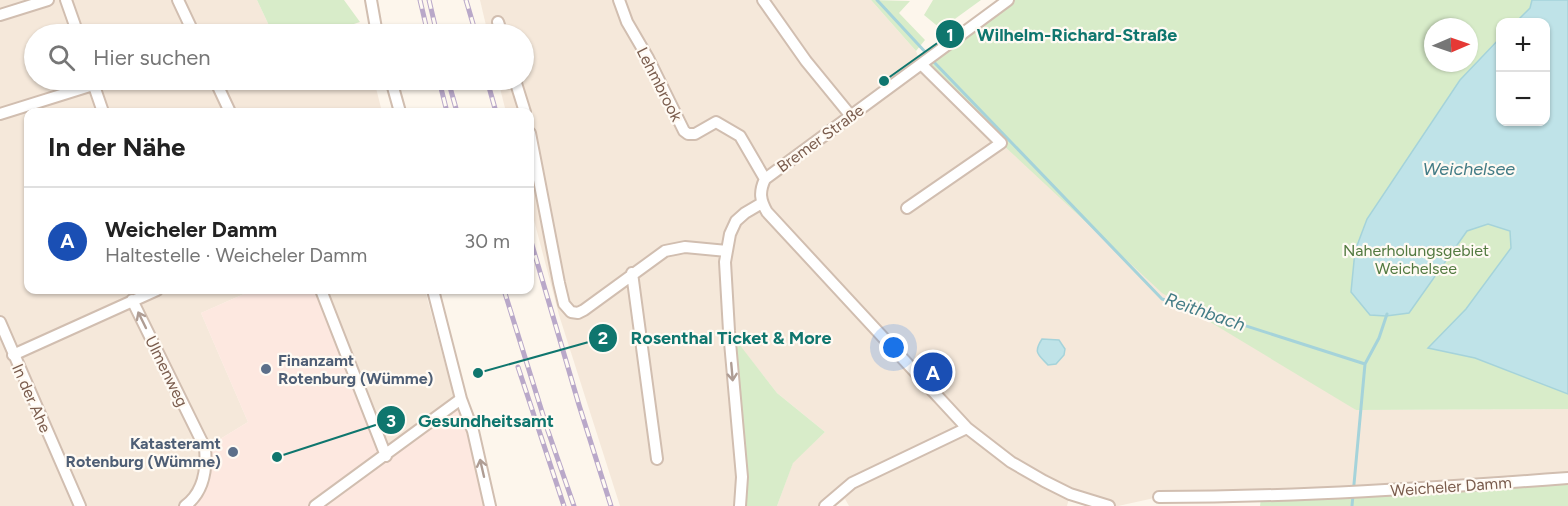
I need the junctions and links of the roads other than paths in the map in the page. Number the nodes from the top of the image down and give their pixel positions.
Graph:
1 (48, 0) edge
2 (66, 0) edge
3 (178, 0) edge
4 (370, 0) edge
5 (619, 0) edge
6 (763, 0) edge
7 (1008, 0) edge
8 (0, 15) edge
9 (74, 24) edge
10 (189, 24) edge
11 (375, 24) edge
12 (923, 62) junction
13 (70, 90) edge
14 (96, 90) edge
15 (220, 90) edge
16 (394, 90) edge
17 (518, 90) edge
18 (102, 108) edge
19 (228, 108) edge
20 (399, 108) edge
21 (524, 108) edge
22 (0, 114) edge
23 (851, 116) junction
24 (534, 153) edge
25 (765, 179) junction
26 (762, 203) junction
27 (907, 208) dead end
28 (727, 251) junction
29 (632, 273) junction
30 (147, 294) edge
31 (323, 294) edge
32 (434, 294) edge
33 (132, 300) junction
34 (0, 322) edge
35 (13, 355) junction
36 (461, 399) junction
37 (967, 428) junction
38 (386, 456) junction
39 (657, 459) dead end
40 (1568, 478) edge
41 (1159, 497) dead end
42 (1261, 501) edge
43 (80, 506) edge
44 (185, 506) edge
45 (315, 506) edge
46 (490, 506) edge
47 (740, 506) edge
48 (825, 506) edge
49 (1109, 506) edge

1 - 8 street
2 - 9 street
3 - 10 street
4 - 11 street
5 - 25 street, Lehmbrook
6 - 23 street
7 - 12 street, Bremer Straße
12 - 23 street, Bremer Straße
12 - 27 street
13 - 22 street
14 - 18 street
15 - 19 street
16 - 20 street
17 - 21 street
23 - 25 street, Bremer Straße
24 - 29 street
25 - 26 street, Bremer Straße
26 - 28 street
26 - 37 street
28 - 29 street
28 -> 47 street
29 - 39 street
30 - 33 street
31 - 38 street
32 - 36 street
33 - 35 street
44 -> 33 street, Ulmenweg
34 - 35 street, In der Ahe
35 - 43 street, In der Ahe
36 - 38 street
46 -> 36 street
37 - 48 street
37 - 49 street
38 - 45 street
40 - 42 street, Weicheler Damm
41 - 42 street, Weicheler Damm

